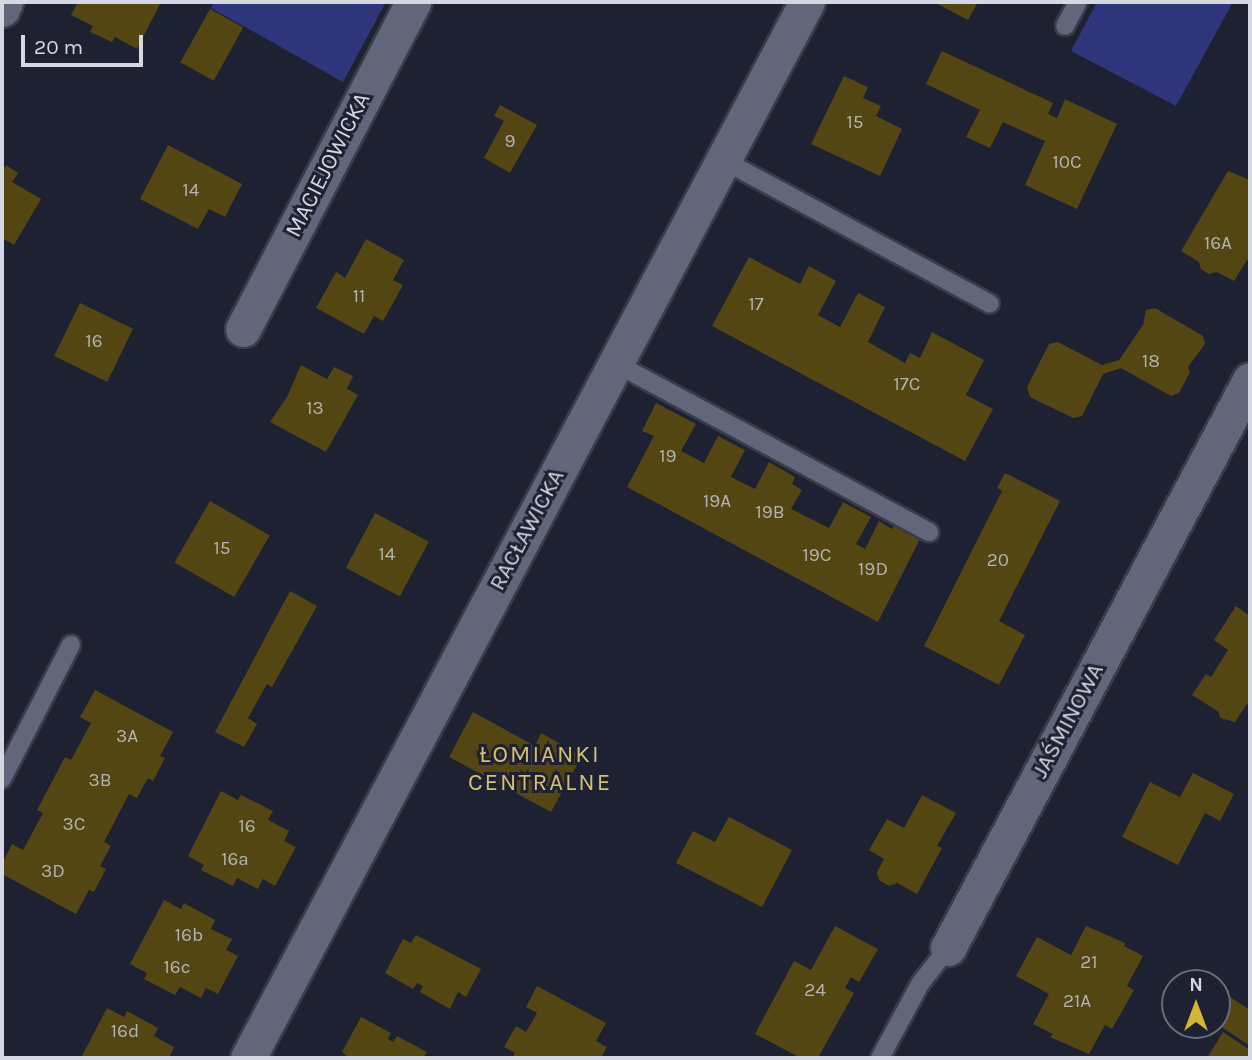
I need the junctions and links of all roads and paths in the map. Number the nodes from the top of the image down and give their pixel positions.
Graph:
1 (5, 2) edge
2 (413, 2) edge
3 (807, 2) edge
4 (1077, 2) edge
5 (2, 9) edge
6 (1065, 26) dead end
7 (723, 160) junction
8 (990, 304) dead end
9 (243, 329) dead end
10 (615, 363) junction
11 (1250, 380) edge
12 (929, 532) dead end
13 (71, 645) dead end
14 (2, 779) edge
15 (948, 947) joint
16 (248, 1058) edge
17 (880, 1058) edge

1 - 5 street
2 - 9 street, MACIEJOWICKA
3 - 7 street, RACŁAWICKA
4 - 6 lane
7 - 8 lane
7 - 10 street, RACŁAWICKA
10 - 12 lane
10 - 16 street, RACŁAWICKA
11 - 15 street, JAŚMINOWA
13 - 14 lane
15 - 17 lane, JAŚMINOWA

